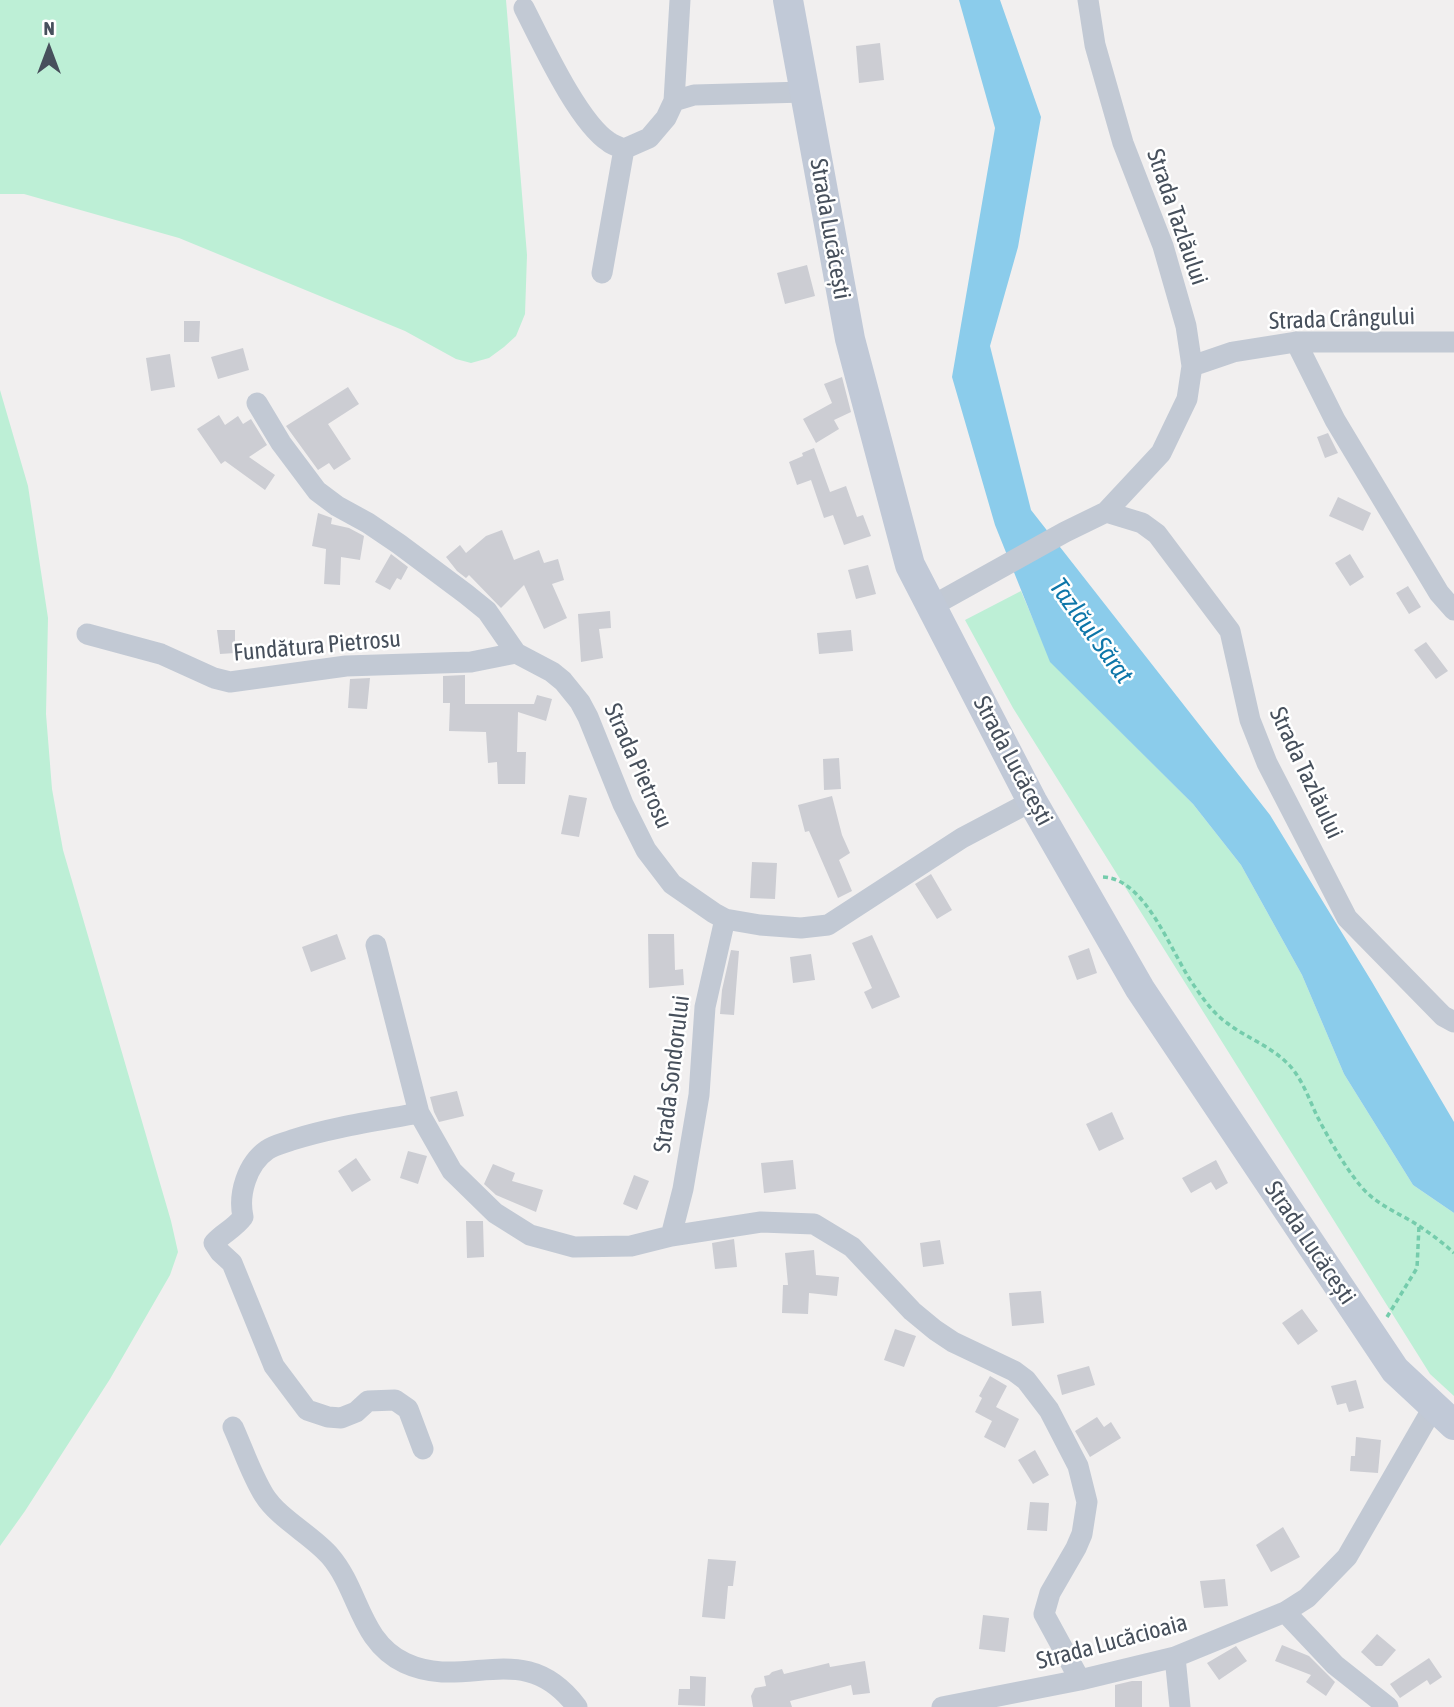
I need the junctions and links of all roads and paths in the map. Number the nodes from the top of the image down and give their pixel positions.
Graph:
1 (680, 0) edge
2 (788, 0) edge
3 (1088, 0) edge
4 (524, 8) dead end
5 (805, 92) junction
6 (674, 102) junction
7 (624, 149) junction
8 (602, 273) dead end
9 (1296, 342) junction
10 (1454, 342) edge
11 (1192, 366) junction
12 (257, 403) dead end
13 (1106, 512) junction
14 (932, 606) junction
15 (1454, 610) edge
16 (87, 634) dead end
17 (516, 653) junction
18 (1032, 801) junction
19 (1076, 880) junction
20 (726, 919) junction
21 (376, 946) dead end
22 (1454, 1022) edge
23 (419, 1113) junction
24 (1419, 1226) junction
25 (671, 1236) junction
26 (1454, 1253) edge
27 (1372, 1336) junction
28 (1444, 1415) edge
29 (233, 1427) dead end
30 (424, 1449) dead end
31 (1285, 1612) junction
32 (1175, 1657) junction
33 (1080, 1681) junction
34 (577, 1707) edge
35 (942, 1707) edge
36 (1180, 1707) edge
37 (1388, 1707) edge

1 - 6 street
2 - 5 main road, Strada Lucăcești
3 - 11 street, Strada Tazlăului
4 - 7 street
5 - 6 street
5 - 14 main road, Strada Lucăcești
6 - 7 street
7 - 8 street
9 - 10 street, Strada Crângului
9 - 11 street, Strada Crângului
9 - 15 street
11 - 13 street, Strada Tazlăului
12 - 17 street, Strada Pietrosu
13 - 14 street, Strada Tazlăului
13 - 22 street, Strada Tazlăului
14 - 18 main road, Strada Lucăcești
16 - 17 street, Fundătura Pietrosu
17 - 20 street, Strada Pietrosu
18 - 19 main road, Strada Lucăcești
18 - 20 street, Strada Pietrosu
19 - 24 path
19 - 27 main road, Strada Lucăcești
20 - 25 street, Strada Sondorului
21 - 23 street
23 - 25 street
23 - 30 street
24 - 26 path
24 - 27 path
25 - 33 street
27 - 28 main road, Strada Lucăcești
28 - 31 street, Strada Lucăcioaia
29 - 34 street
31 - 32 street, Strada Lucăcioaia
31 - 37 street
32 - 33 street, Strada Lucăcioaia
32 - 36 street
33 - 35 street, Strada Lucăcioaia

